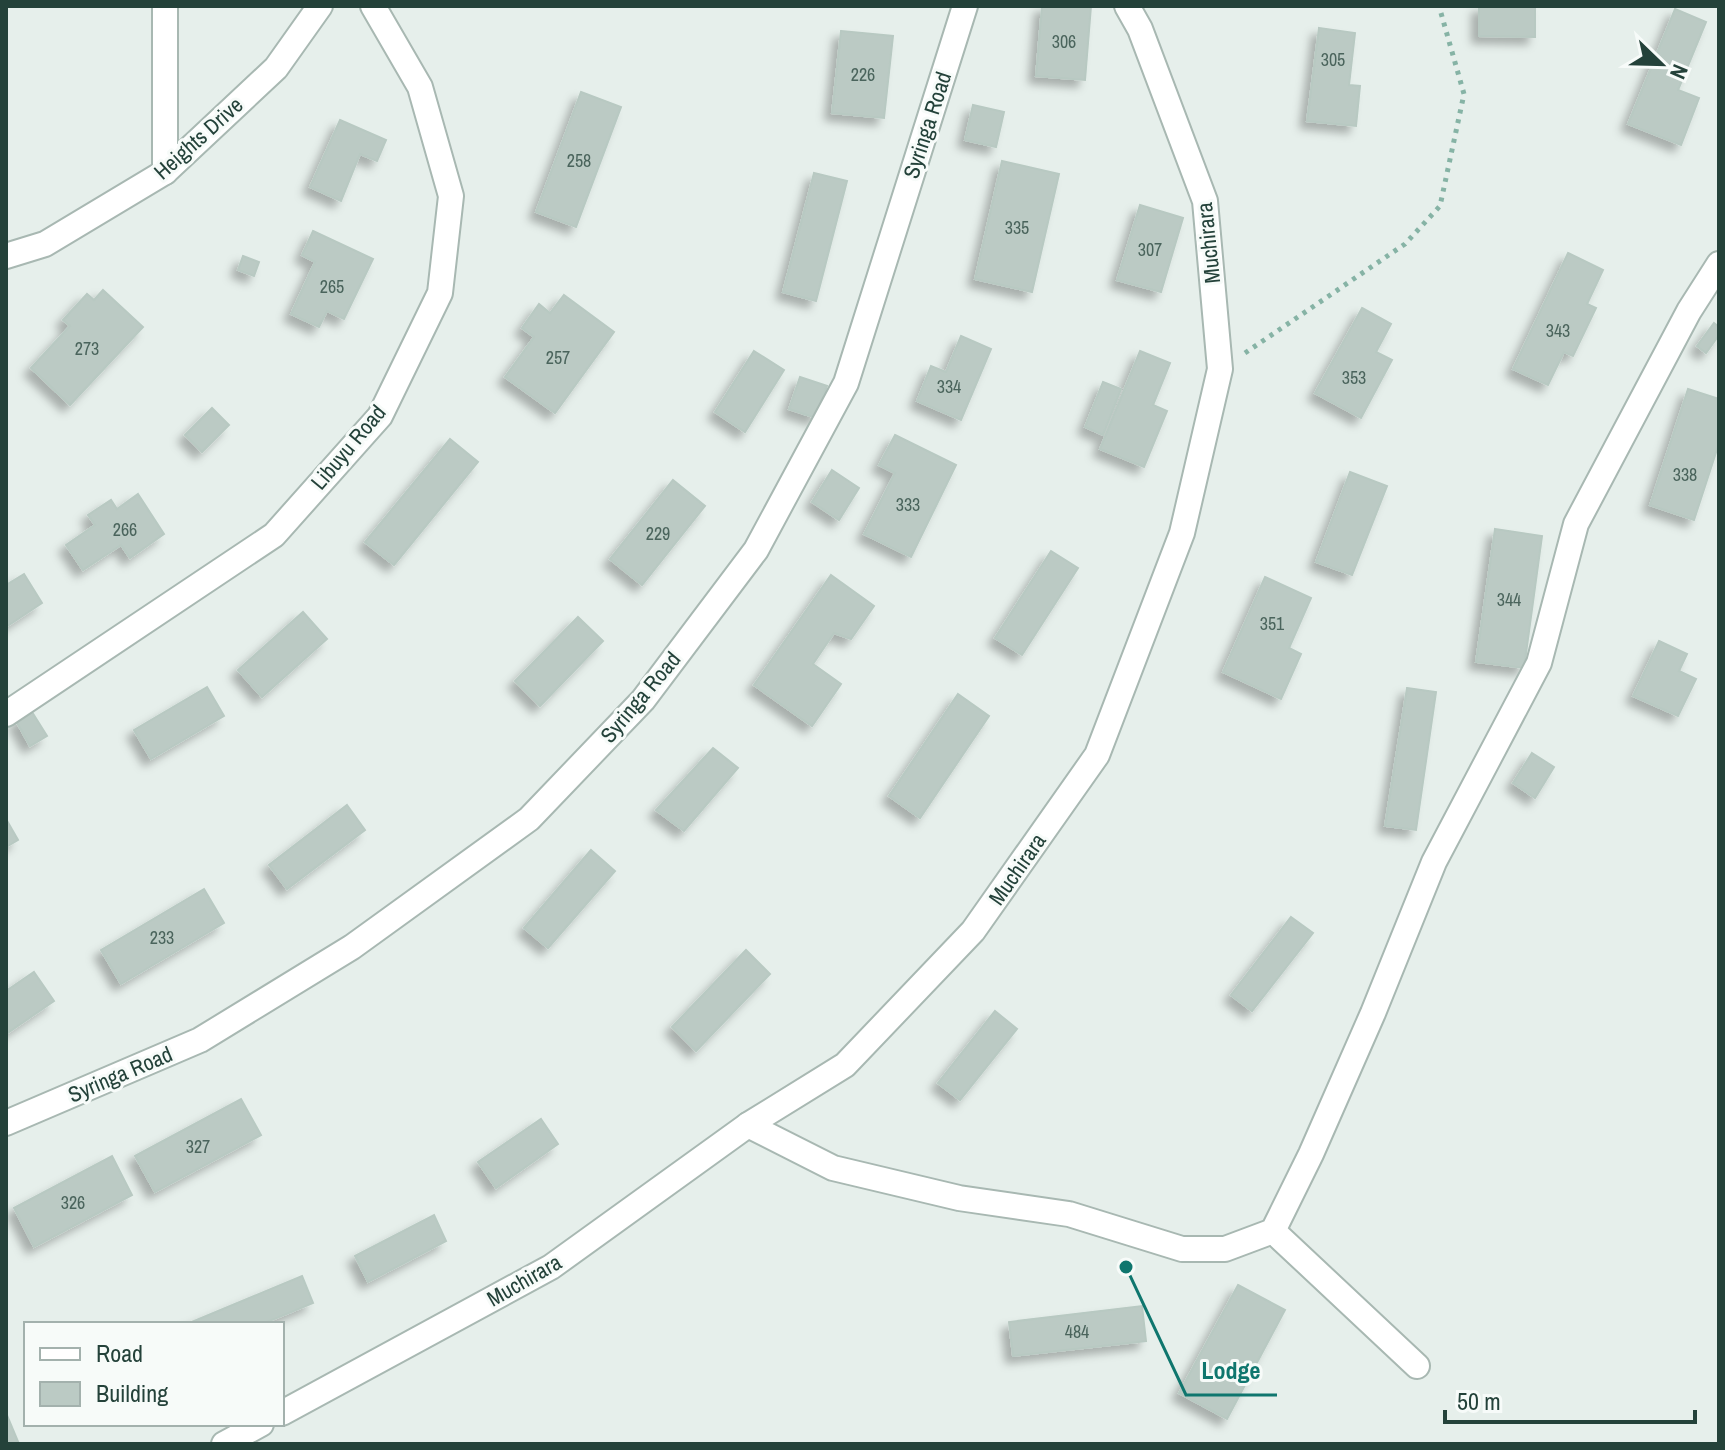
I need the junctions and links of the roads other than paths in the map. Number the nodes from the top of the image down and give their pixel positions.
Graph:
1 (165, 6) edge
2 (320, 6) edge
3 (373, 6) edge
4 (965, 6) edge
5 (1127, 6) edge
6 (165, 172) junction
7 (6, 256) edge
8 (1719, 264) edge
9 (6, 714) edge
10 (6, 1123) edge
11 (748, 1125) junction
12 (1273, 1231) junction
13 (1417, 1366) dead end
14 (284, 1412) edge
15 (257, 1426) edge
16 (224, 1444) edge

1 - 6 street
2 - 6 street, Heights Drive
3 - 9 street, Libuyu Road
4 - 10 street, Syringa Road
5 - 11 street, Muchirara
6 - 7 street, Heights Drive
8 - 12 street
11 - 12 street
11 - 14 street, Muchirara
12 - 13 street
15 - 16 street

